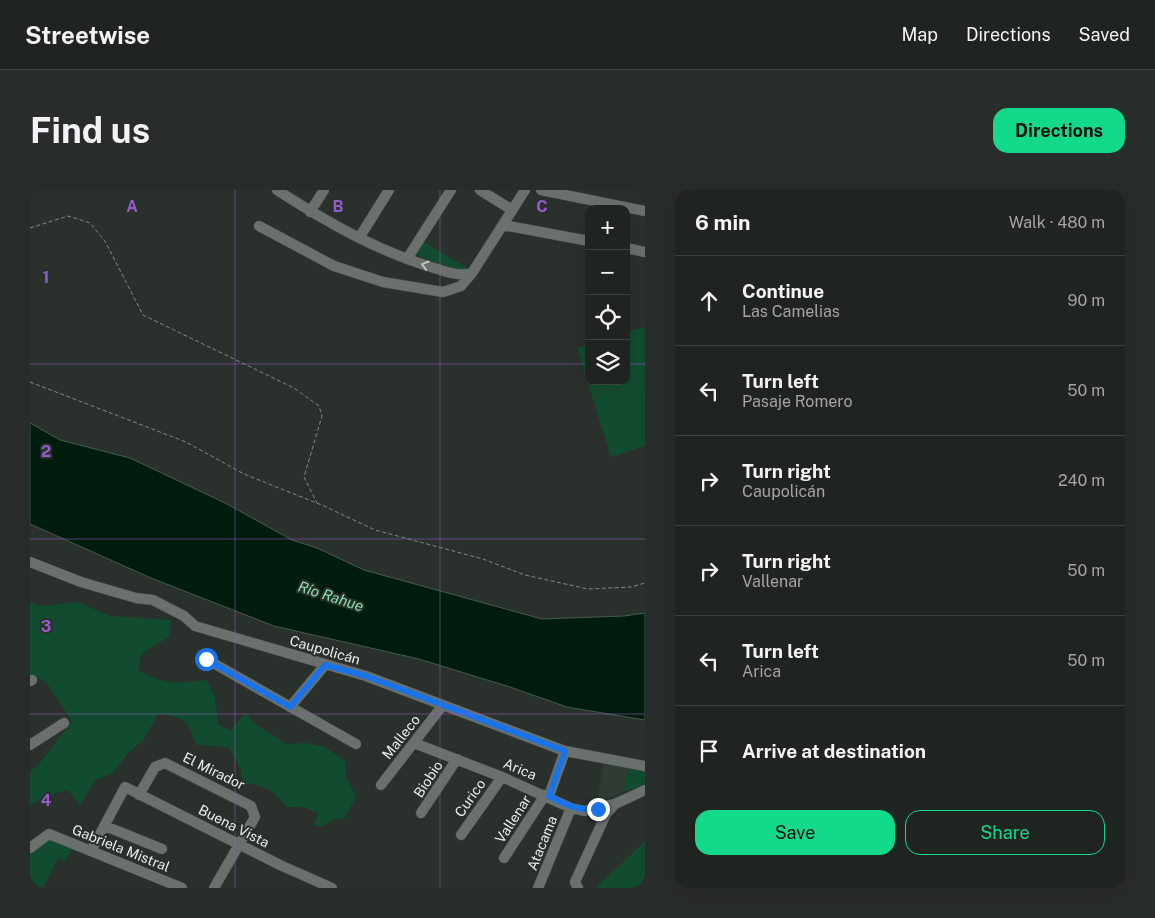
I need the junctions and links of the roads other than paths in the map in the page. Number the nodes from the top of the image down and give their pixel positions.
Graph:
1 (277, 190) edge
2 (324, 190) edge
3 (389, 190) edge
4 (451, 190) edge
5 (480, 190) edge
6 (525, 190) edge
7 (541, 190) edge
8 (512, 210) junction
9 (645, 211) edge
10 (310, 212) junction
11 (503, 225) junction
12 (259, 226) dead end
13 (359, 238) junction
14 (585, 240) edge
15 (630, 249) edge
16 (645, 252) edge
17 (407, 259) junction
18 (472, 273) junction
19 (30, 562) edge
20 (206, 659) dead end
21 (325, 665) junction
22 (443, 705) junction
23 (290, 707) junction
24 (64, 723) dead end
25 (414, 743) junction
26 (356, 744) dead end
27 (30, 745) edge
28 (565, 751) junction
29 (457, 759) junction
30 (645, 766) edge
31 (502, 776) junction
32 (381, 785) dead end
33 (645, 790) edge
34 (139, 795) junction
35 (547, 796) junction
36 (615, 804) junction
37 (571, 808) junction
38 (421, 813) dead end
39 (105, 826) junction
40 (461, 835) dead end
41 (240, 844) junction
42 (30, 848) edge
43 (162, 850) dead end
44 (91, 852) junction
45 (504, 858) dead end
46 (320, 886) edge
47 (577, 887) edge
48 (182, 888) edge
49 (214, 888) edge
50 (332, 888) edge
51 (538, 888) edge

1 - 10 street
2 - 10 street
3 - 13 street
4 - 17 street
5 - 8 street
6 - 8 street
7 - 9 street
8 - 11 street
10 - 13 street
11 - 14 street
11 - 18 street
12 - 18 street
13 - 17 street
15 - 16 street
18 -> 17 street
19 - 21 street, Caupolicán
20 - 23 street
21 - 22 street, Caupolicán
21 - 23 street
22 - 25 street, Malleco
22 - 28 street, Caupolicán
23 - 26 street
24 - 27 street
25 - 29 street, Arica
25 - 32 street, Malleco
28 - 30 street, Caupolicán
28 - 35 street, Vallenar
29 - 31 street, Arica
29 - 38 street, Biobio
31 - 35 street, Arica
31 - 40 street, Curico
33 - 36 street
34 - 39 street, Buena Vista
34 - 41 street, Buena Vista
34 - 41 street, El Mirador
35 - 37 street, Arica
35 - 45 street, Vallenar
36 - 37 street, Arica
36 - 47 street
37 - 51 street, Atacama
39 - 43 street
39 - 44 street
41 - 46 street, Buena Vista
41 - 49 street
42 - 44 street, Gabriela Mistral
44 - 48 street, Gabriela Mistral
46 - 50 street, Buena Vista

